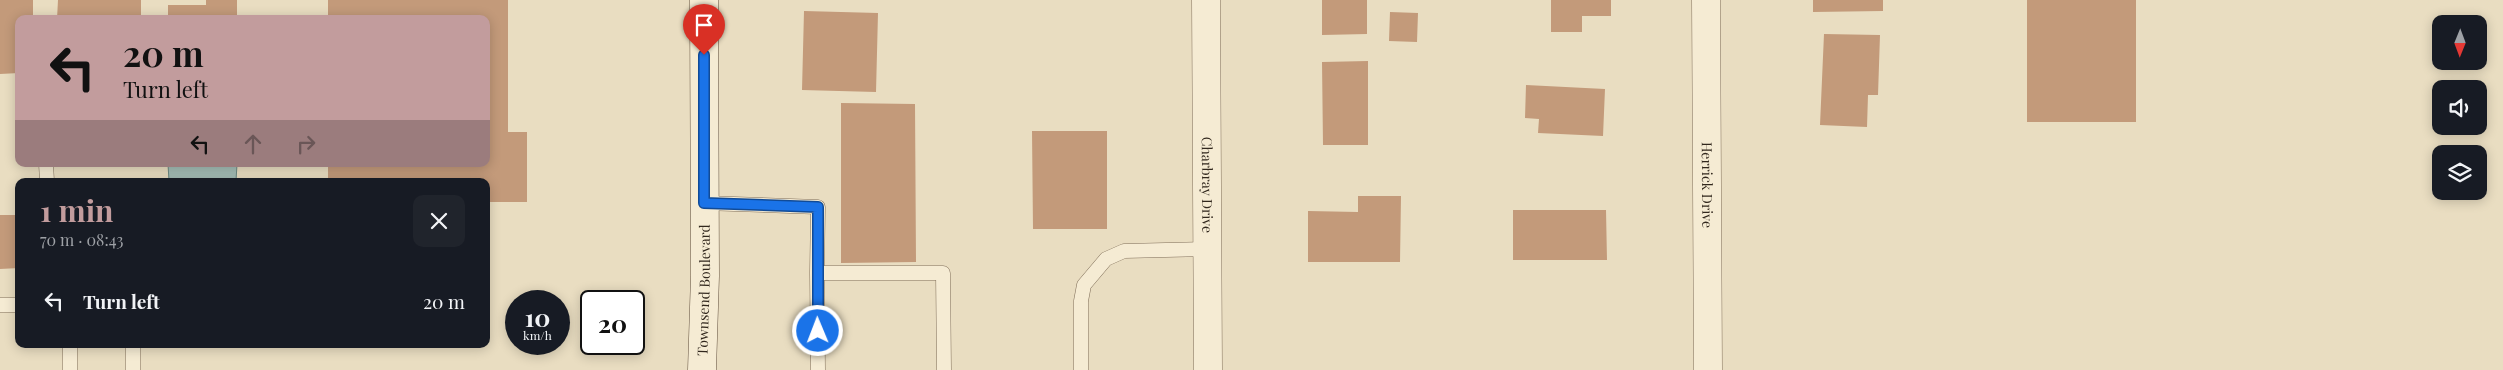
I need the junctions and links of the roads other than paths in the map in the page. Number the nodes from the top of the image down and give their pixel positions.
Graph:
1 (704, 0) edge
2 (1206, 0) edge
3 (1706, 0) edge
4 (704, 203) junction
5 (1207, 249) junction
6 (817, 272) junction
7 (0, 305) edge
8 (15, 305) edge
9 (70, 348) edge
10 (133, 348) edge
11 (70, 370) edge
12 (133, 370) edge
13 (702, 370) edge
14 (818, 370) edge
15 (944, 370) edge
16 (1081, 370) edge
17 (1208, 370) edge
18 (1708, 370) edge

1 - 4 street, Townsend Boulevard
2 - 5 street, Charbray Drive
3 - 18 street, Herrick Drive
4 - 6 lane
4 - 13 street, Townsend Boulevard
5 - 16 lane
5 - 17 street, Charbray Drive
6 - 14 lane
6 - 15 lane
7 - 8 lane
9 - 11 lane
10 - 12 lane

